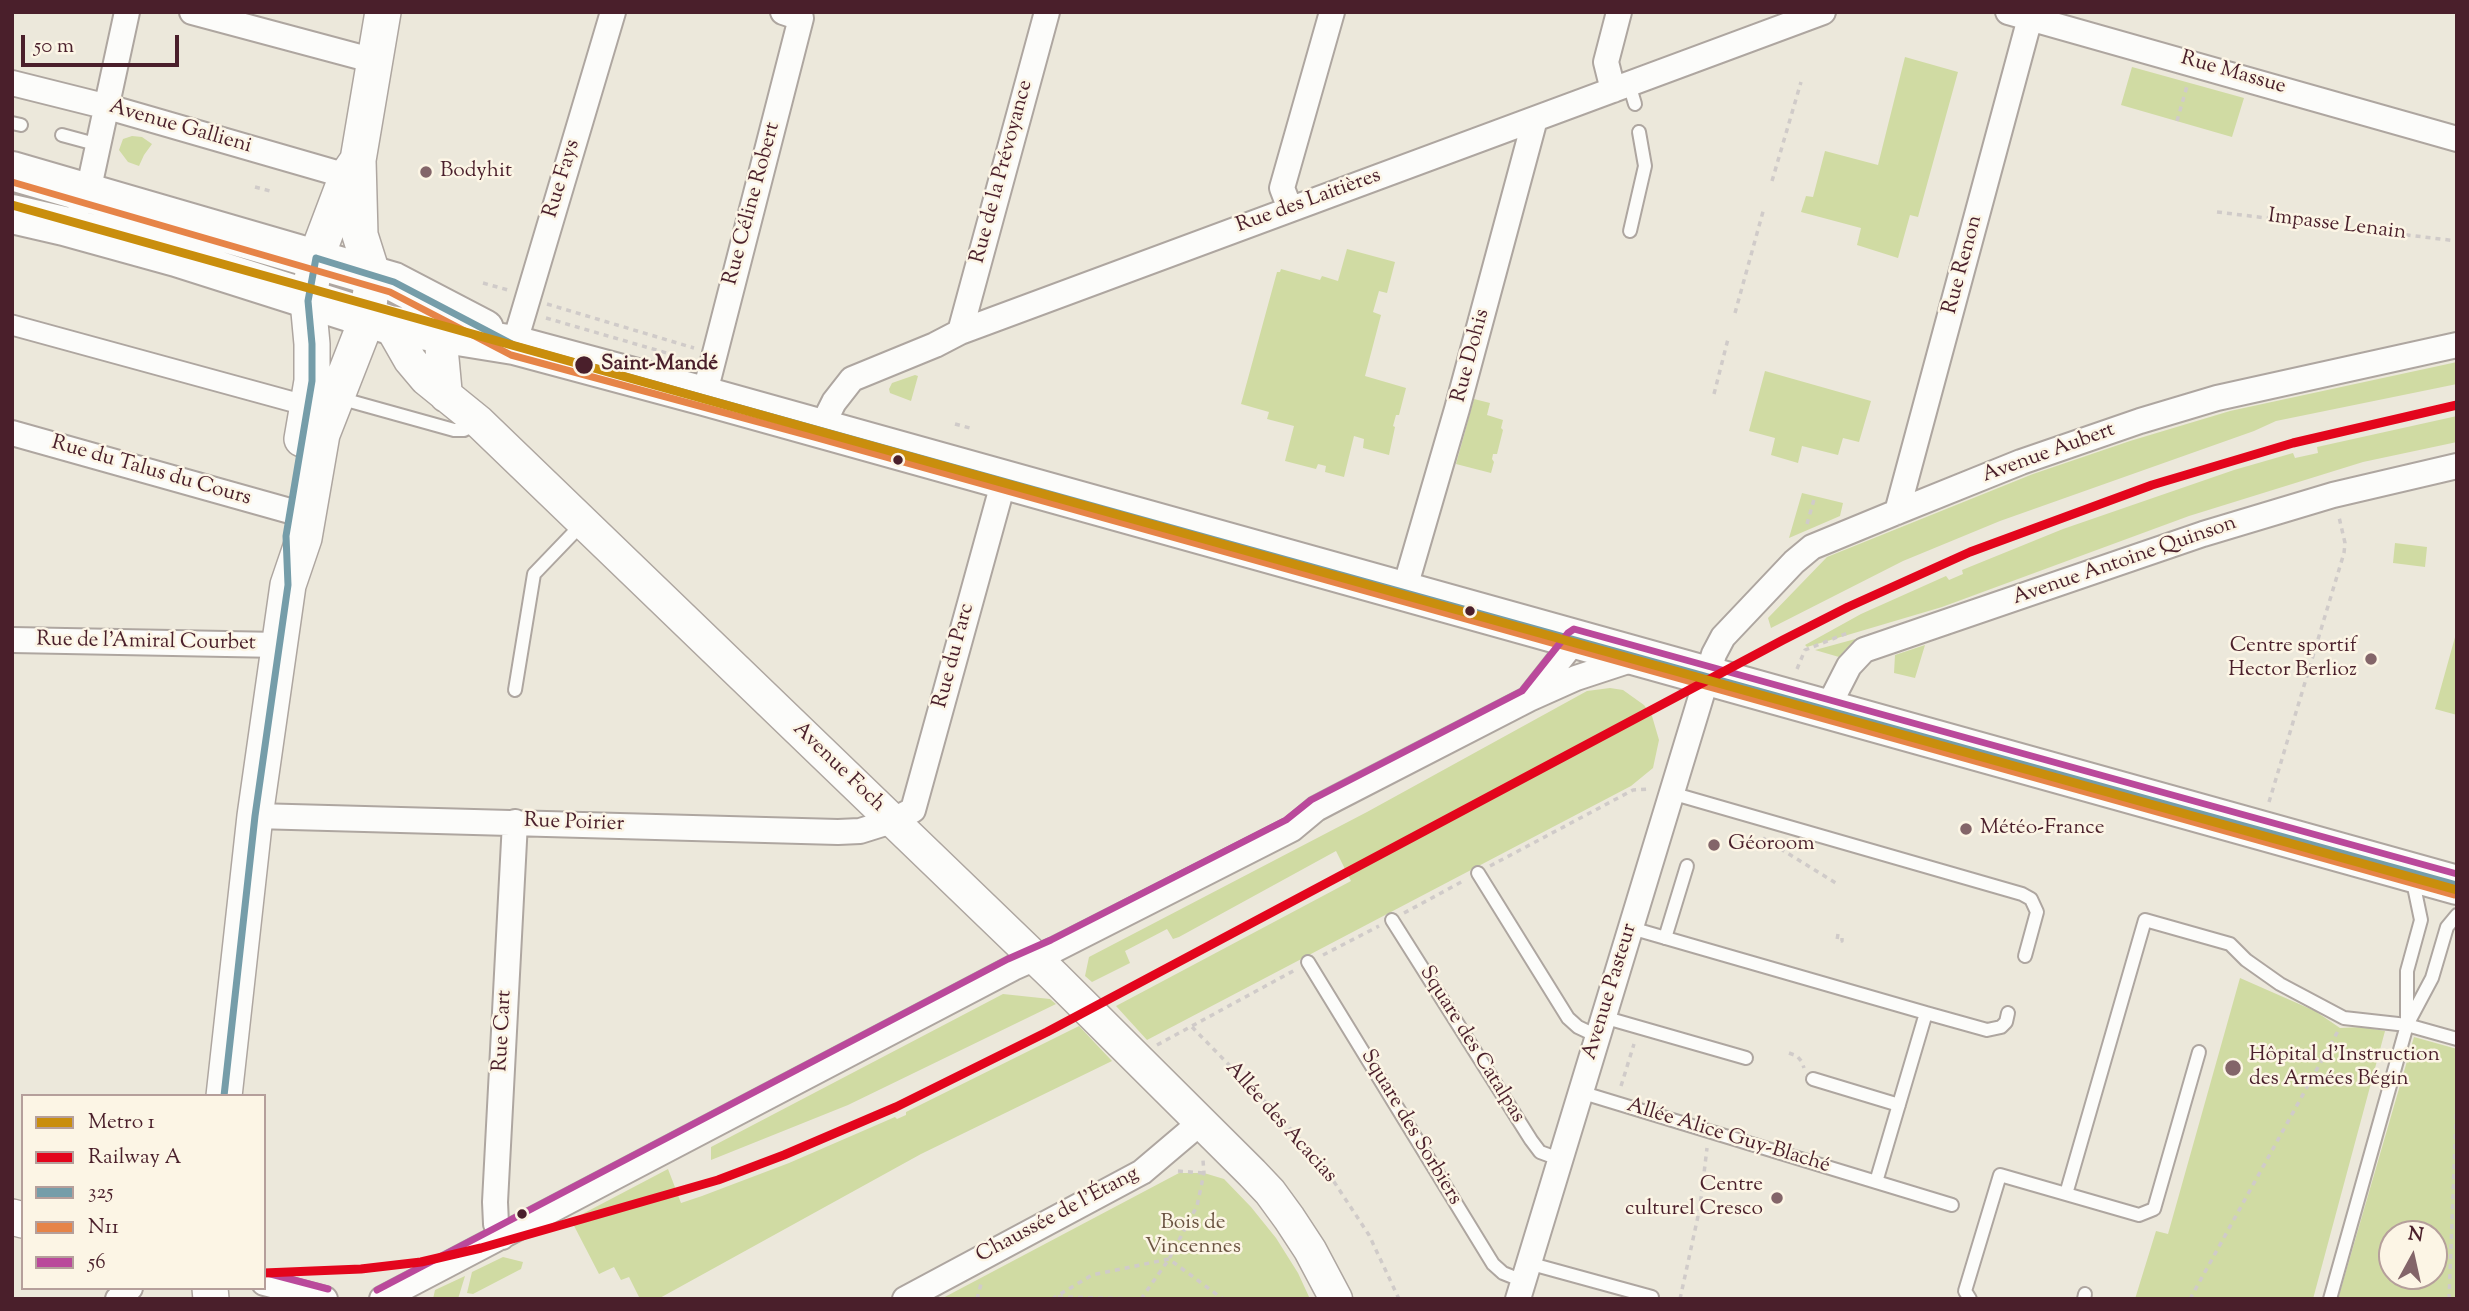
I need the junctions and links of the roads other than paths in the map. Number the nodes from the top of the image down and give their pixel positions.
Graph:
1 (127, 12) edge
2 (192, 12) edge
3 (383, 12) edge
4 (613, 12) edge
5 (1046, 12) edge
6 (1332, 12) edge
7 (1619, 12) edge
8 (1823, 12) edge
9 (795, 14) edge
10 (2019, 15) edge
11 (375, 61) junction
12 (12, 83) edge
13 (1626, 93) junction
14 (108, 107) junction
15 (1535, 119) junction
16 (1639, 132) dead end
17 (62, 135) dead end
18 (2457, 139) edge
19 (99, 145) junction
20 (353, 168) junction
21 (12, 171) edge
22 (88, 192) junction
23 (1290, 209) junction
24 (12, 214) edge
25 (64, 226) junction
26 (1630, 231) dead end
27 (316, 258) junction
28 (373, 275) junction
29 (308, 301) junction
30 (440, 320) junction
31 (378, 322) junction
32 (12, 325) edge
33 (960, 332) junction
34 (514, 345) junction
35 (2457, 345) edge
36 (446, 396) junction
37 (704, 396) junction
38 (322, 402) junction
39 (479, 422) junction
40 (821, 428) junction
41 (12, 433) edge
42 (2457, 466) edge
43 (1004, 480) junction
44 (290, 510) junction
45 (1897, 512) junction
46 (583, 523) junction
47 (288, 585) junction
48 (1404, 591) junction
49 (1576, 639) junction
50 (12, 640) edge
51 (280, 645) junction
52 (1640, 657) junction
53 (1705, 680) junction
54 (515, 690) dead end
55 (1529, 699) junction
56 (1827, 709) junction
57 (1671, 793) junction
58 (255, 816) junction
59 (892, 821) junction
60 (515, 822) junction
61 (1687, 866) dead end
62 (2411, 872) junction
63 (1478, 873) dead end
64 (2457, 885) edge
65 (2457, 915) edge
66 (1392, 920) dead end
67 (1631, 928) junction
68 (1665, 938) junction
69 (2025, 956) dead end
70 (1308, 962) dead end
71 (1045, 967) junction
72 (1926, 1013) junction
73 (2008, 1013) dead end
74 (2407, 1025) junction
75 (1600, 1027) junction
76 (2457, 1039) edge
77 (2199, 1052) dead end
78 (1746, 1058) dead end
79 (1813, 1079) dead end
80 (1580, 1092) junction
81 (223, 1094) edge
82 (1899, 1105) junction
83 (1201, 1122) junction
84 (1559, 1159) junction
85 (1876, 1182) junction
86 (2066, 1194) junction
87 (1952, 1205) dead end
88 (502, 1237) junction
89 (1523, 1281) edge
90 (266, 1288) edge
91 (291, 1294) edge
92 (1652, 1297) edge
93 (325, 1299) edge
94 (382, 1299) edge
95 (905, 1299) edge
96 (1336, 1299) edge
97 (1970, 1299) edge
98 (2330, 1299) edge

1 - 14 street
2 - 11 street
3 - 11 main road
4 - 34 street, Rue Fays
5 - 33 street, Rue de la Prévoyance
6 - 23 street
7 - 13 street
8 - 13 street, Rue des Laitières
9 - 37 street, Rue Céline Robert
10 - 18 street, Rue Massue
10 - 45 street, Rue Renon
11 - 20 main road
12 - 14 street, Avenue Gallieni
13 - 15 street, Rue des Laitières
14 - 19 street
14 - 20 street, Avenue Gallieni
15 - 23 street, Rue des Laitières
15 - 48 street, Rue Dohis
16 - 26 lane
17 - 19 lane
19 - 22 street
20 - 27 main road
20 - 28 main road
21 - 22 main road
22 - 25 street
22 - 27 main road
23 - 33 street, Rue des Laitières
24 - 25 main road
25 - 29 main road
27 - 28 main road
27 - 29 main road
28 - 30 main road
28 - 31 main road
29 - 31 main road
29 - 38 main road
30 - 31 main road
30 - 34 main road
30 - 36 street
31 - 36 street, Avenue Foch
31 - 38 main road
32 - 38 street
33 - 40 street, Rue des Laitières
34 - 37 main road
35 - 45 street, Avenue Aubert
36 - 39 street, Avenue Foch
37 - 40 main road
38 - 39 lane
38 - 44 main road
38 - 47 main road
39 - 46 street, Avenue Foch
40 - 43 main road
41 - 44 street, Rue du Talus du Cours
42 - 56 street, Avenue Antoine Quinson
43 - 48 main road
43 - 59 street, Rue du Parc
44 - 47 main road
45 - 53 street, Avenue Aubert
46 - 54 lane
46 - 59 street, Avenue Foch
47 - 51 main road
48 - 49 main road
49 - 52 main road
49 - 55 street
50 - 51 street, Rue de l'Amiral Courbet
51 - 58 main road
52 - 53 main road
52 - 55 street
53 - 56 main road
53 - 57 street, Avenue Pasteur
55 - 71 street
56 - 62 main road
57 - 67 street, Avenue Pasteur
57 - 69 lane
58 - 60 street, Rue Poirier
58 - 81 main road
59 - 60 street, Rue Poirier
59 - 71 street, Avenue Foch
60 - 88 street, Rue Cart
61 - 68 lane
62 - 64 main road
62 - 74 lane
63 - 75 lane
65 - 74 lane
66 - 84 lane, Square des Catalpas
67 - 68 lane
67 - 75 street, Avenue Pasteur
68 - 72 lane
70 - 89 lane, Square des Sorbiers
71 - 83 street, Avenue Foch
71 - 88 street
72 - 73 lane
72 - 82 lane
74 - 76 lane
74 - 86 lane
74 - 98 lane
75 - 78 lane
75 - 80 street, Avenue Pasteur
77 - 86 lane
79 - 82 lane
80 - 84 street, Avenue Pasteur
80 - 85 lane, Allée Alice Guy-Blaché
82 - 85 lane
83 - 95 street, Chaussée de l'Étang
83 - 96 street, Avenue Foch
84 - 89 street, Avenue Pasteur
85 - 87 lane, Allée Alice Guy-Blaché
86 - 97 lane
88 - 94 street
89 - 92 lane, Square des Sorbiers
90 - 91 street
91 - 93 street

